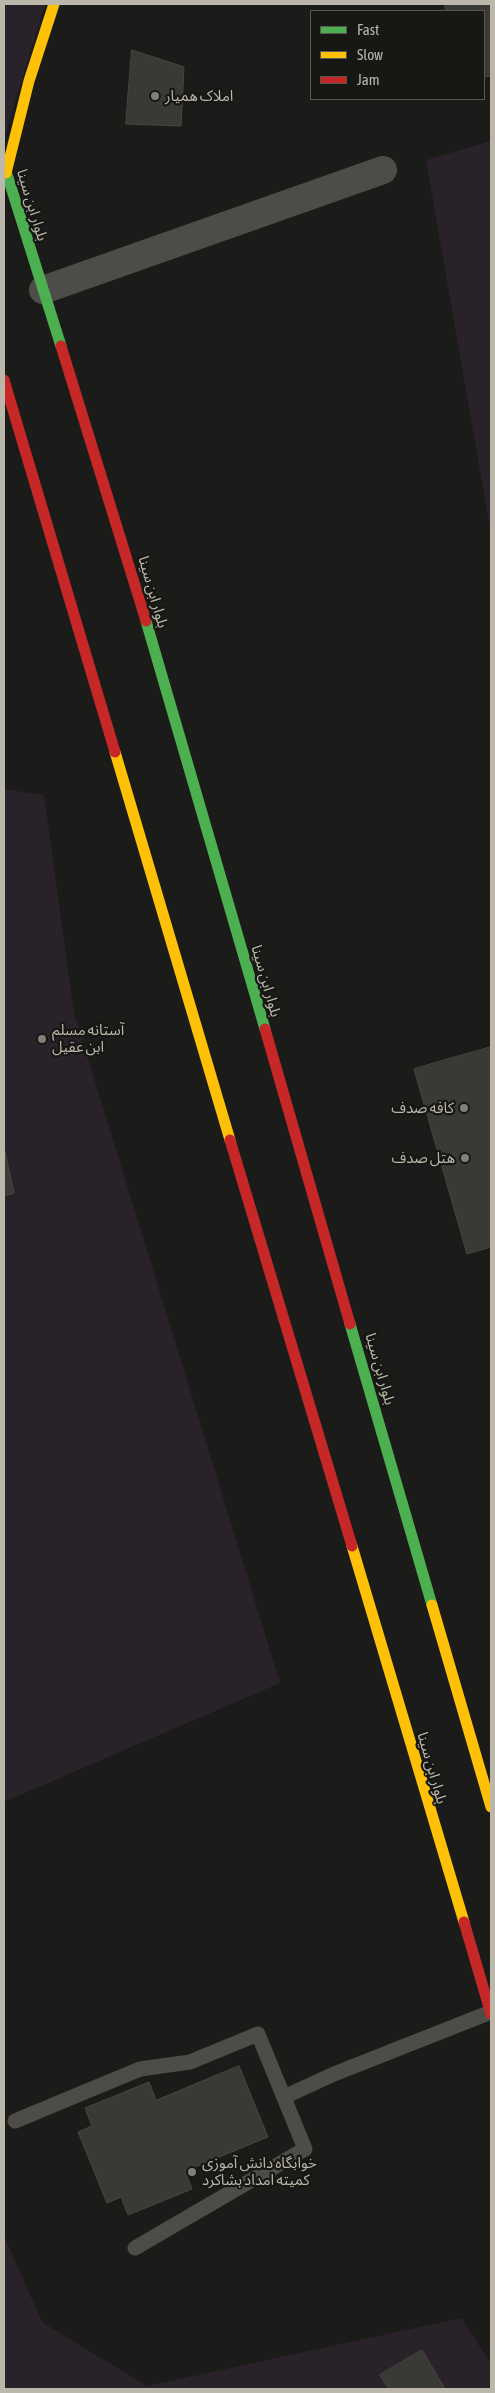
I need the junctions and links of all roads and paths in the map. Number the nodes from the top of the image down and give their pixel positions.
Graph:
1 (54, 4) edge
2 (5, 169) edge
3 (383, 170) dead end
4 (43, 290) junction
5 (4, 380) edge
6 (491, 1807) edge
7 (491, 2013) edge
8 (284, 2097) junction
9 (15, 2120) dead end
10 (135, 2248) dead end

1 - 2 main road
2 - 4 main road, بلوار ابن سینا
3 - 4 street
4 - 6 main road, بلوار ابن سینا
5 - 7 main road, بلوار ابن سینا
7 - 8 lane
8 - 9 lane
8 - 10 lane

